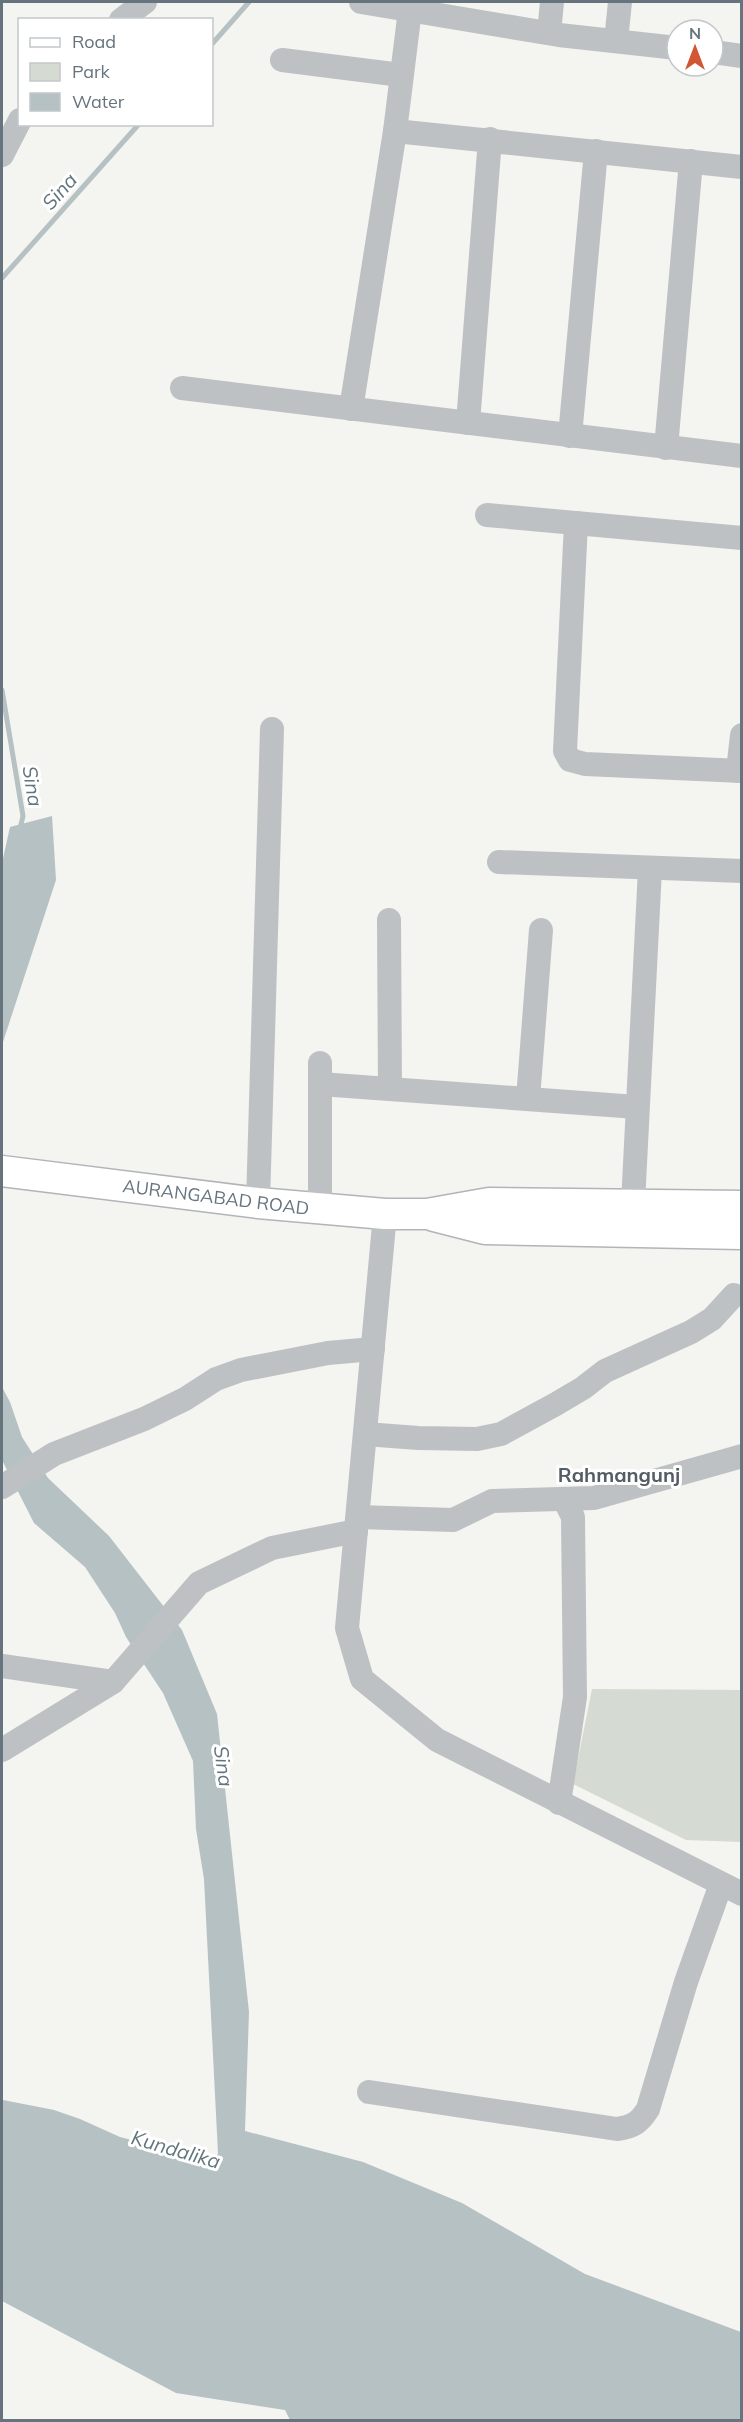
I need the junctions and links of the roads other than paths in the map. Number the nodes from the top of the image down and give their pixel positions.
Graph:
1 (145, 2) edge
2 (361, 2) edge
3 (552, 2) edge
4 (620, 2) edge
5 (410, 10) junction
6 (124, 18) edge
7 (549, 33) junction
8 (616, 41) junction
9 (665, 47) edge
10 (725, 54) edge
11 (741, 56) edge
12 (282, 60) dead end
13 (401, 75) junction
14 (18, 124) edge
15 (395, 130) junction
16 (490, 139) junction
17 (596, 151) junction
18 (2, 155) edge
19 (691, 161) junction
20 (741, 167) edge
21 (182, 388) dead end
22 (351, 409) junction
23 (468, 423) junction
24 (570, 436) junction
25 (666, 448) junction
26 (741, 456) edge
27 (487, 515) dead end
28 (576, 523) junction
29 (741, 538) edge
30 (272, 729) dead end
31 (741, 735) edge
32 (740, 771) edge
33 (499, 862) dead end
34 (650, 869) junction
35 (741, 871) edge
36 (389, 920) dead end
37 (541, 930) dead end
38 (390, 1089) junction
39 (528, 1099) junction
40 (637, 1107) junction
41 (4, 1171) edge
42 (258, 1203) junction
43 (741, 1206) edge
44 (320, 1208) junction
45 (385, 1214) junction
46 (632, 1217) junction
47 (741, 1234) edge
48 (734, 1295) dead end
49 (373, 1349) junction
50 (365, 1434) junction
51 (741, 1456) edge
52 (2, 1487) edge
53 (564, 1499) junction
54 (357, 1524) junction
55 (2, 1666) edge
56 (118, 1677) junction
57 (2, 1750) edge
58 (559, 1803) junction
59 (731, 1889) edge
60 (369, 2092) dead end

1 - 6 street
2 - 5 street
3 - 7 street
4 - 8 street
5 - 7 street
5 - 13 street
7 - 8 street
8 - 9 street
10 - 11 street
12 - 13 street
13 - 15 street
14 - 18 street
15 - 16 street
15 - 22 street
16 - 17 street
16 - 23 street
17 - 19 street
17 - 24 street
19 - 20 street
19 - 25 street
21 - 22 street
22 - 23 street
23 - 24 street
24 - 25 street
25 - 26 street
27 - 28 street
28 - 29 street
28 - 32 street
30 - 42 street
31 - 32 street
33 - 34 street
34 - 35 street
34 - 40 street
36 - 38 street
37 - 39 street
38 - 39 street
38 - 44 street
39 - 40 street
40 - 46 street
41 - 42 main road, AURANGABAD ROAD
42 - 44 main road, AURANGABAD ROAD
43 - 46 main road, AURANGABAD ROAD
44 - 45 main road, AURANGABAD ROAD
45 - 46 main road, AURANGABAD ROAD
45 - 49 street
46 - 47 main road, AURANGABAD ROAD
48 - 50 street
49 - 50 street
49 - 52 street
50 - 54 street
51 - 53 street
53 - 54 street
53 - 58 street
54 - 56 street
54 - 58 street
55 - 56 street
56 - 57 street
58 - 59 street
59 - 60 street

